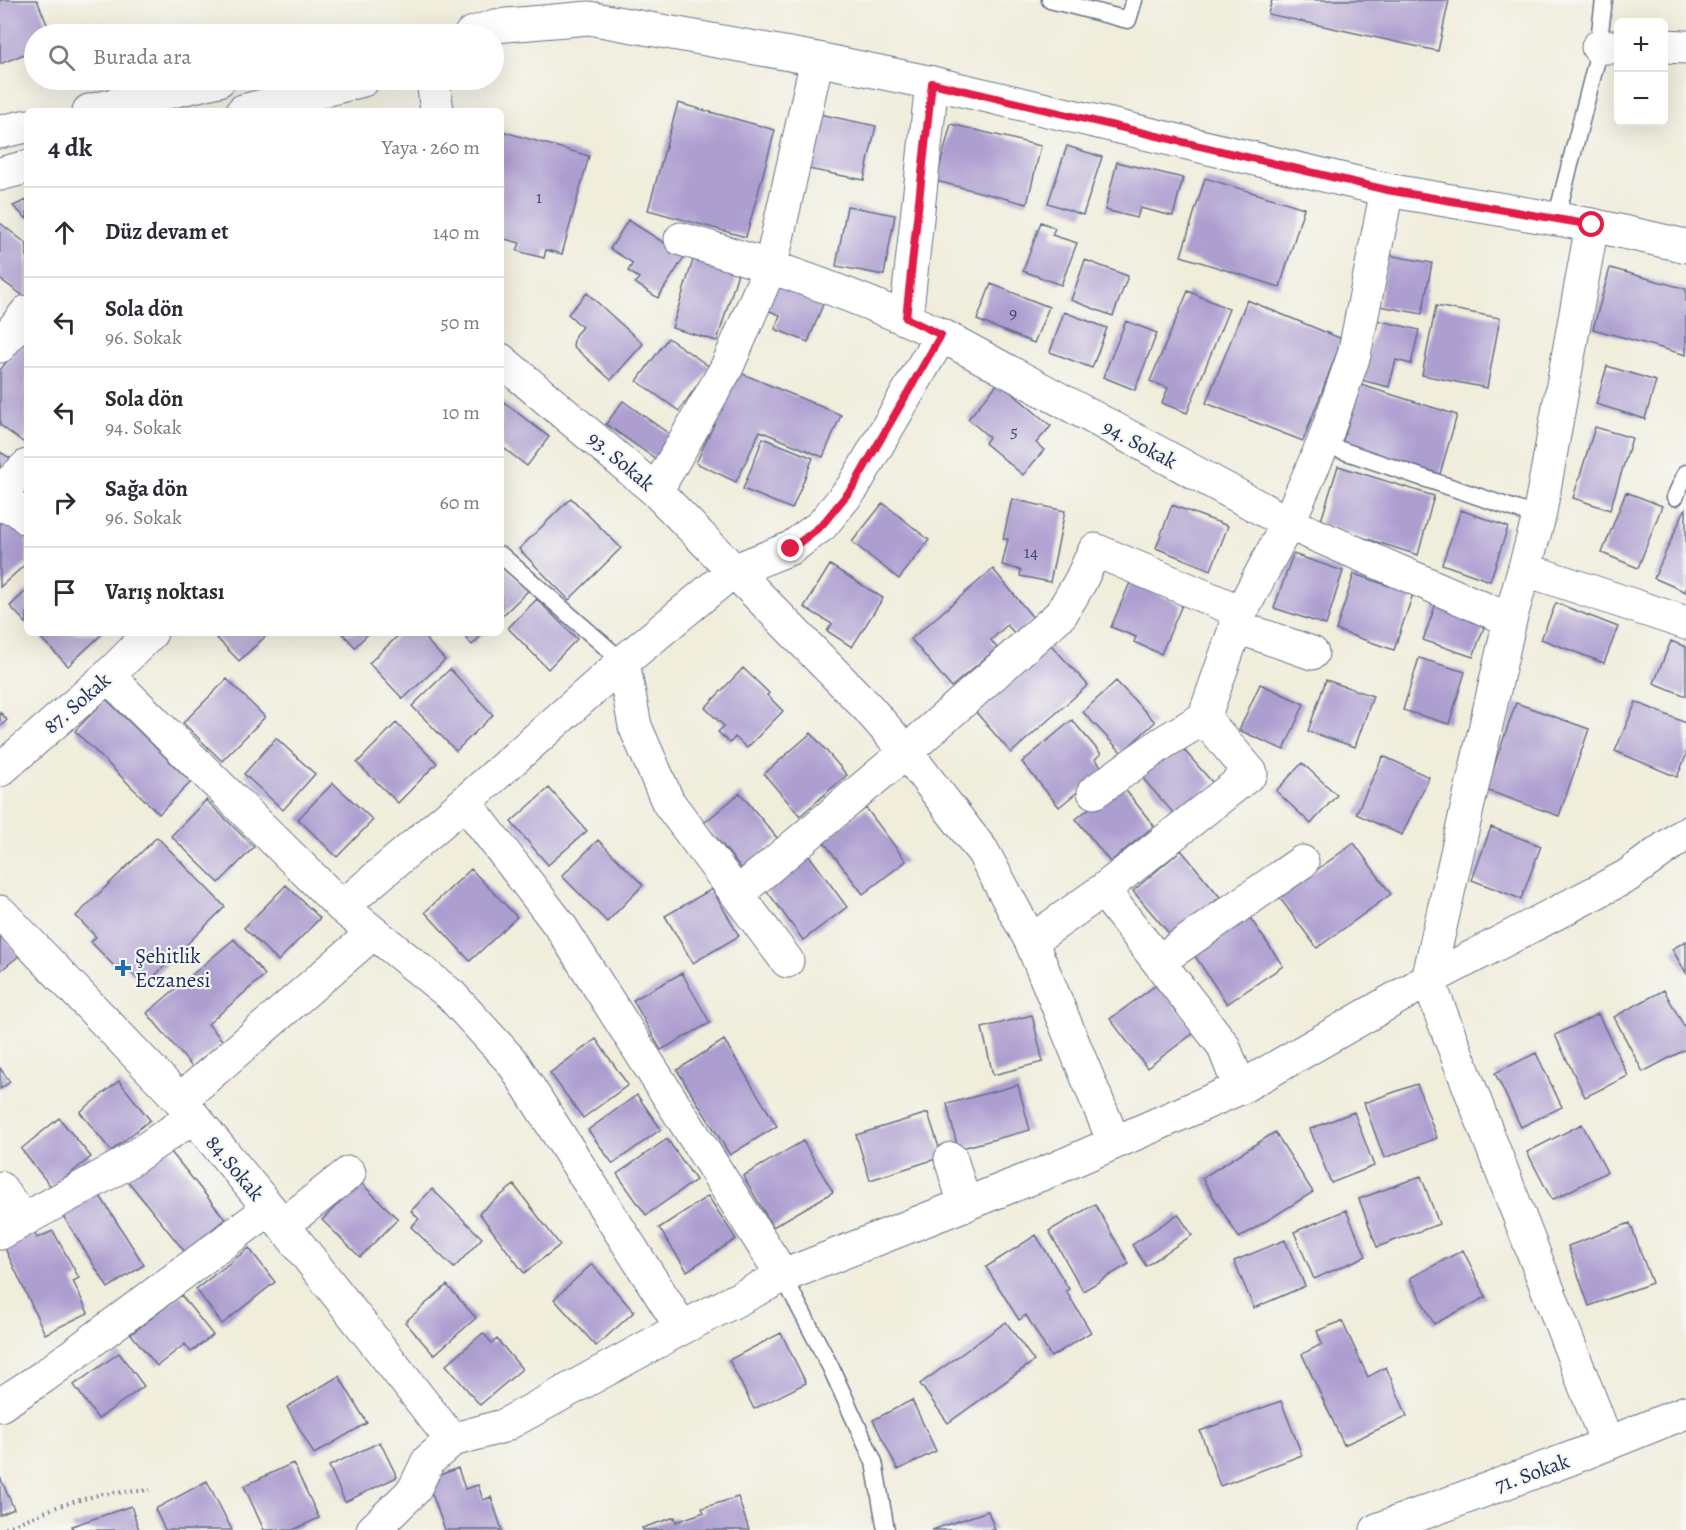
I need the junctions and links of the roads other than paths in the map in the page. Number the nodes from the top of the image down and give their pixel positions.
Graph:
1 (1134, 0) edge
2 (1604, 0) edge
3 (1060, 1) edge
4 (504, 25) edge
5 (1668, 45) edge
6 (1608, 47) edge
7 (1686, 47) edge
8 (817, 59) junction
9 (932, 83) junction
10 (177, 90) edge
11 (324, 90) edge
12 (434, 90) edge
13 (102, 108) edge
14 (255, 108) edge
15 (437, 108) edge
16 (24, 127) edge
17 (0, 132) edge
18 (24, 168) edge
19 (0, 174) edge
20 (1387, 190) junction
21 (1556, 219) junction
22 (1592, 225) junction
23 (681, 239) dead end
24 (1686, 246) edge
25 (771, 266) junction
26 (24, 316) edge
27 (906, 318) junction
28 (941, 335) junction
29 (0, 346) edge
30 (504, 363) edge
31 (1323, 444) junction
32 (24, 469) edge
33 (1686, 473) edge
34 (656, 491) junction
35 (0, 492) edge
36 (1675, 497) dead end
37 (0, 505) edge
38 (24, 515) edge
39 (1539, 517) junction
40 (1288, 523) junction
41 (504, 558) edge
42 (1524, 569) junction
43 (733, 570) junction
44 (1238, 619) junction
45 (1510, 620) junction
46 (1686, 623) edge
47 (146, 636) edge
48 (1312, 653) dead end
49 (623, 662) junction
50 (108, 676) junction
51 (1204, 718) junction
52 (906, 753) junction
53 (0, 770) edge
54 (1094, 792) dead end
55 (465, 802) junction
56 (1686, 833) edge
57 (1302, 862) dead end
58 (1103, 890) junction
59 (737, 894) junction
60 (342, 907) junction
61 (0, 912) edge
62 (373, 933) junction
63 (1031, 941) junction
64 (787, 961) dead end
65 (1159, 961) junction
66 (1428, 980) junction
67 (1240, 1088) junction
68 (187, 1109) junction
69 (1114, 1142) junction
70 (951, 1160) dead end
71 (349, 1173) dead end
72 (0, 1188) edge
73 (965, 1205) junction
74 (276, 1217) junction
75 (12, 1227) edge
76 (783, 1276) junction
77 (682, 1328) junction
78 (0, 1406) edge
79 (1686, 1412) edge
80 (452, 1440) junction
81 (1607, 1443) junction
82 (373, 1530) edge
83 (886, 1530) edge
84 (1377, 1530) edge

1 - 3 lane
2 - 6 lane
4 - 8 street
5 - 7 street
6 - 21 lane
8 - 9 street
8 - 25 street
9 - 20 street
9 - 27 street
10 - 13 street
11 - 14 street
12 - 15 street
16 - 17 street
18 - 19 street
20 - 21 street
20 - 31 street
21 - 22 street
22 - 24 street
22 - 39 street
23 - 25 street, 94. Sokak
25 - 27 street, 94. Sokak
25 - 34 street
26 - 29 street
27 - 28 street, 94. Sokak
28 - 40 street, 94. Sokak
28 - 43 street
30 - 34 street, 93. Sokak
31 - 39 lane
31 - 40 street
32 - 35 street
33 - 36 lane
34 - 43 street, 93. Sokak
37 - 38 street
39 - 42 street
40 - 44 street
40 - 45 street, 94. Sokak
41 - 49 lane
42 - 45 street
42 - 46 street
43 - 49 street
43 - 52 street, 93. Sokak
44 - 48 street
44 - 51 street
44 - 52 street
45 - 66 street
47 - 50 street, 87. Sokak
49 - 55 street
49 - 59 street
50 - 53 street, 87. Sokak
50 - 60 street
51 - 54 street
51 - 58 street
52 - 59 street
52 - 63 street, 93. Sokak
55 - 60 street
55 - 76 street
56 - 66 street
57 - 65 street
58 - 63 street
58 - 65 street
59 - 64 street
60 - 62 street
61 - 68 street, 84.Sokak
62 - 68 street
62 - 77 street
63 - 69 street, 93. Sokak
65 - 67 street
66 - 67 street
66 - 81 street
67 - 69 street
68 - 74 street, 84.Sokak
68 - 75 street
69 - 73 street
70 - 73 street
71 - 74 street
72 - 75 street
73 - 76 street
74 - 78 street
74 - 80 street, 84.Sokak
76 - 77 street
76 - 83 lane
77 - 80 street
79 - 81 street, 71. Sokak
80 - 82 street
81 - 84 street, 71. Sokak

